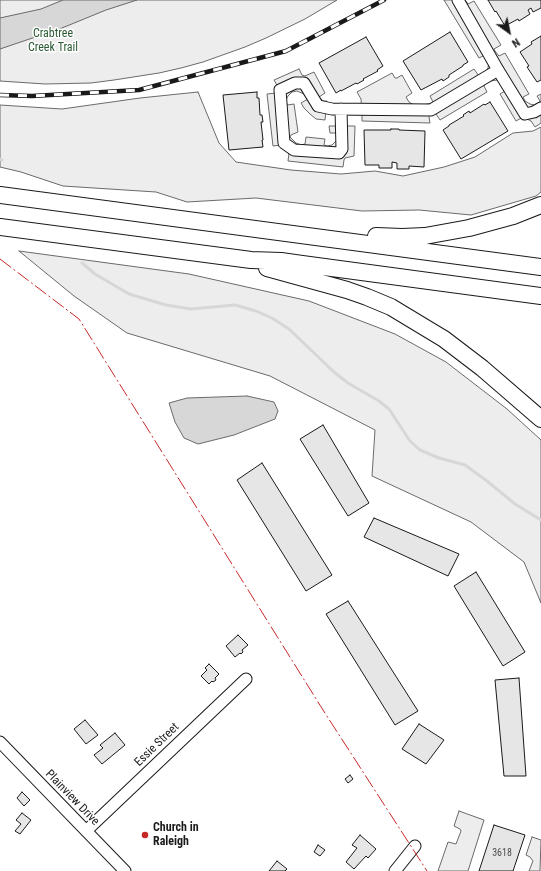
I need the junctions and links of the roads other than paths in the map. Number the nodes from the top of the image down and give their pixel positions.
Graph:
1 (458, 0) edge
2 (498, 70) junction
3 (541, 108) edge
4 (341, 110) junction
5 (0, 195) edge
6 (541, 205) edge
7 (0, 227) edge
8 (273, 232) junction
9 (215, 255) junction
10 (541, 267) edge
11 (541, 296) edge
12 (541, 420) edge
13 (246, 679) dead end
14 (0, 742) edge
15 (86, 831) junction
16 (415, 846) dead end
17 (126, 871) edge
18 (394, 871) edge

1 - 2 street
2 - 3 street
2 - 4 street
4 - 4 street
5 - 8 highway
6 - 8 highway
7 - 9 highway
8 - 10 highway
9 - 11 highway
9 - 12 highway
13 - 15 street, Essie Street
14 - 15 street, Plainview Drive
15 - 17 street, Plainview Drive
16 - 18 street

